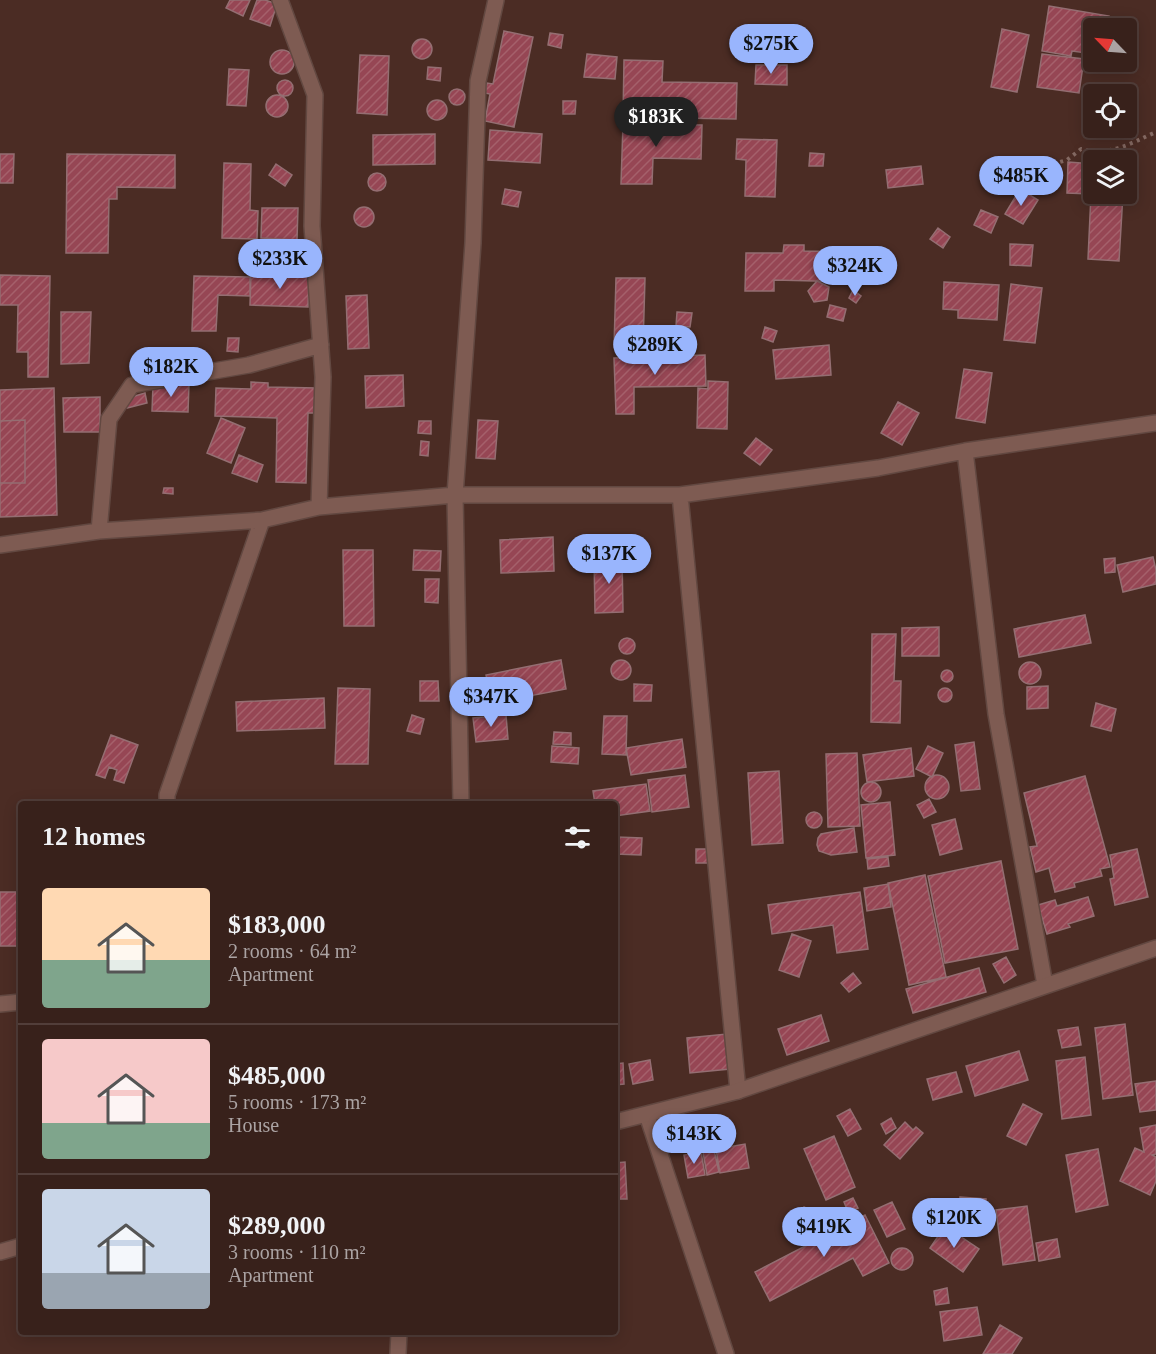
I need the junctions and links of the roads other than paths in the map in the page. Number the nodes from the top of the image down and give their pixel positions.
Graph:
1 (280, 0) edge
2 (496, 0) edge
3 (321, 345) junction
4 (1156, 423) edge
5 (965, 451) junction
6 (456, 495) junction
7 (680, 495) junction
8 (319, 507) junction
9 (262, 520) junction
10 (99, 531) junction
11 (0, 545) edge
12 (167, 801) edge
13 (461, 801) edge
14 (1156, 948) edge
15 (1045, 986) junction
16 (18, 1002) edge
17 (0, 1004) edge
18 (738, 1091) junction
19 (647, 1115) junction
20 (618, 1121) edge
21 (18, 1247) edge
22 (0, 1252) edge
23 (399, 1335) edge
24 (398, 1354) edge
25 (726, 1354) edge

1 - 3 street
2 - 6 street
3 - 8 street
3 - 10 street
4 - 5 street
5 - 7 street
5 - 15 street
6 - 7 street
6 - 8 street
6 - 13 street
7 - 18 street
8 - 9 street
9 - 10 street
9 - 12 street
10 - 11 street
14 - 15 street
15 - 18 street
16 - 17 street
18 - 19 street
19 - 20 street
19 - 25 street
21 - 22 street
23 - 24 street

